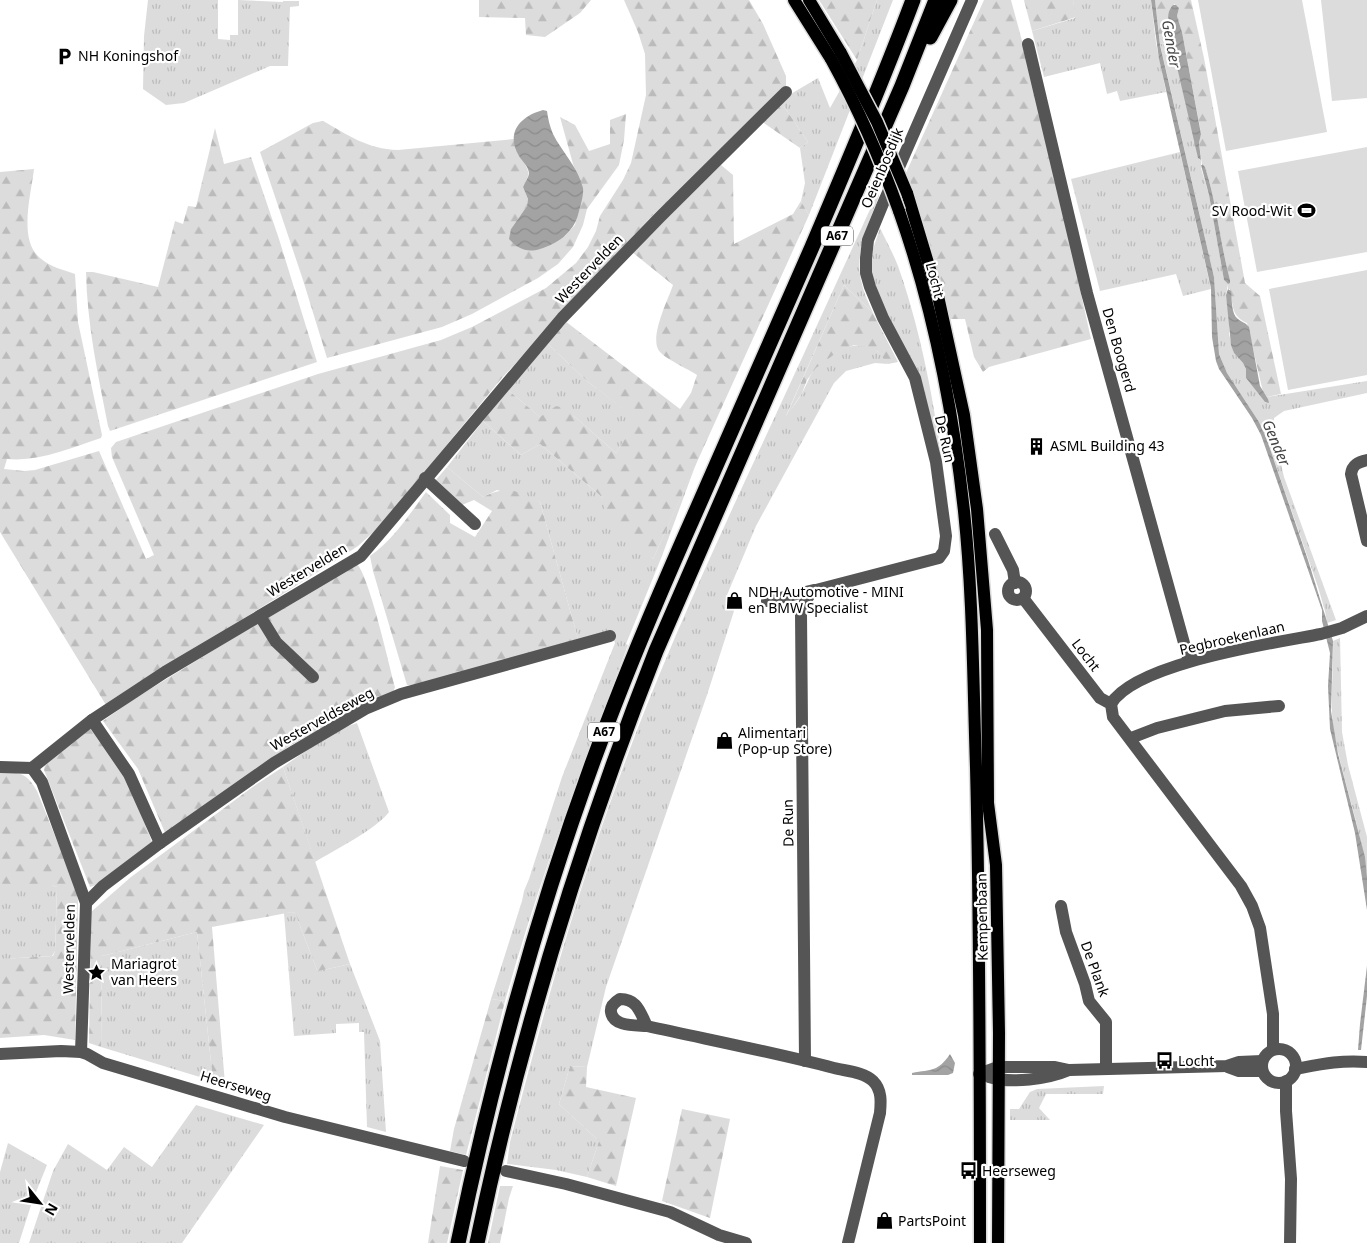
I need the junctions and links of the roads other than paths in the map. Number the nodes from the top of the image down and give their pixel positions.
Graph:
1 (794, 0) edge
2 (809, 0) edge
3 (913, 0) edge
4 (936, 0) edge
5 (950, 0) edge
6 (972, 0) edge
7 (1028, 44) dead end
8 (836, 56) junction
9 (902, 86) junction
10 (786, 92) dead end
11 (914, 378) joint
12 (1367, 460) edge
13 (425, 478) junction
14 (475, 524) dead end
15 (995, 534) dead end
16 (1367, 541) edge
17 (816, 590) junction
18 (970, 592) joint
19 (984, 592) joint
20 (767, 601) dead end
21 (260, 616) junction
22 (1367, 616) edge
23 (610, 636) dead end
24 (1188, 661) junction
25 (313, 677) dead end
26 (1110, 704) junction
27 (1279, 706) dead end
28 (92, 720) junction
29 (1131, 738) junction
30 (0, 767) edge
31 (32, 768) junction
32 (160, 843) junction
33 (86, 903) junction
34 (1061, 906) dead end
35 (647, 1026) dead end
36 (81, 1052) junction
37 (0, 1054) edge
38 (1286, 1056) junction
39 (806, 1061) junction
40 (1367, 1062) edge
41 (1262, 1066) junction
42 (1106, 1069) junction
43 (979, 1074) junction
44 (998, 1074) junction
45 (1281, 1082) junction
46 (464, 1161) dead end
47 (506, 1171) dead end
48 (458, 1243) edge
49 (477, 1243) edge
50 (746, 1243) edge
51 (848, 1243) edge
52 (980, 1243) edge
53 (998, 1243) edge
54 (1290, 1243) edge

1 - 8 main road, Locht
2 - 8 main road, Locht
3 - 48 highway, A67
4 - 9 highway, A67
5 - 9 highway, A67
6 - 11 street, Oeienbosdijk
7 - 24 street, Den Boogerd
8 - 18 main road, Locht, bridge
8 - 19 main road, Locht, bridge
9 - 49 highway, A67
10 - 13 street, Westervelden
11 - 17 street, De Run
12 - 16 street
13 - 14 street
13 - 21 street, Westervelden
15 - 26 street, Locht
17 - 20 street, De Run
17 - 39 street, De Run
18 - 43 main road, Kempenbaan
19 - 44 main road, Kempenbaan
21 - 25 street, Westervelden
21 - 28 street, Westervelden
22 - 24 street, Pegbroekenlaan
23 - 32 street, Westerveldseweg
24 - 26 street, Pegbroekenlaan
26 - 29 street, Locht
27 - 29 street
28 - 31 street, Westervelden
28 - 32 street
29 - 38 street, Locht
30 - 31 street
31 - 33 street, Westervelden
32 - 33 street, Westerveldseweg
33 - 36 street, Westervelden
34 - 42 street, De Plank
35 - 39 street
36 - 37 street, Heerseweg
36 - 46 street, Heerseweg
38 - 40 street
38 - 41 street
38 - 45 street
39 - 51 street
41 - 42 street
41 - 45 street
42 - 44 street
43 - 44 street
43 - 52 main road, Kempenbaan
44 - 53 main road, Kempenbaan
45 - 54 street
47 - 50 street

